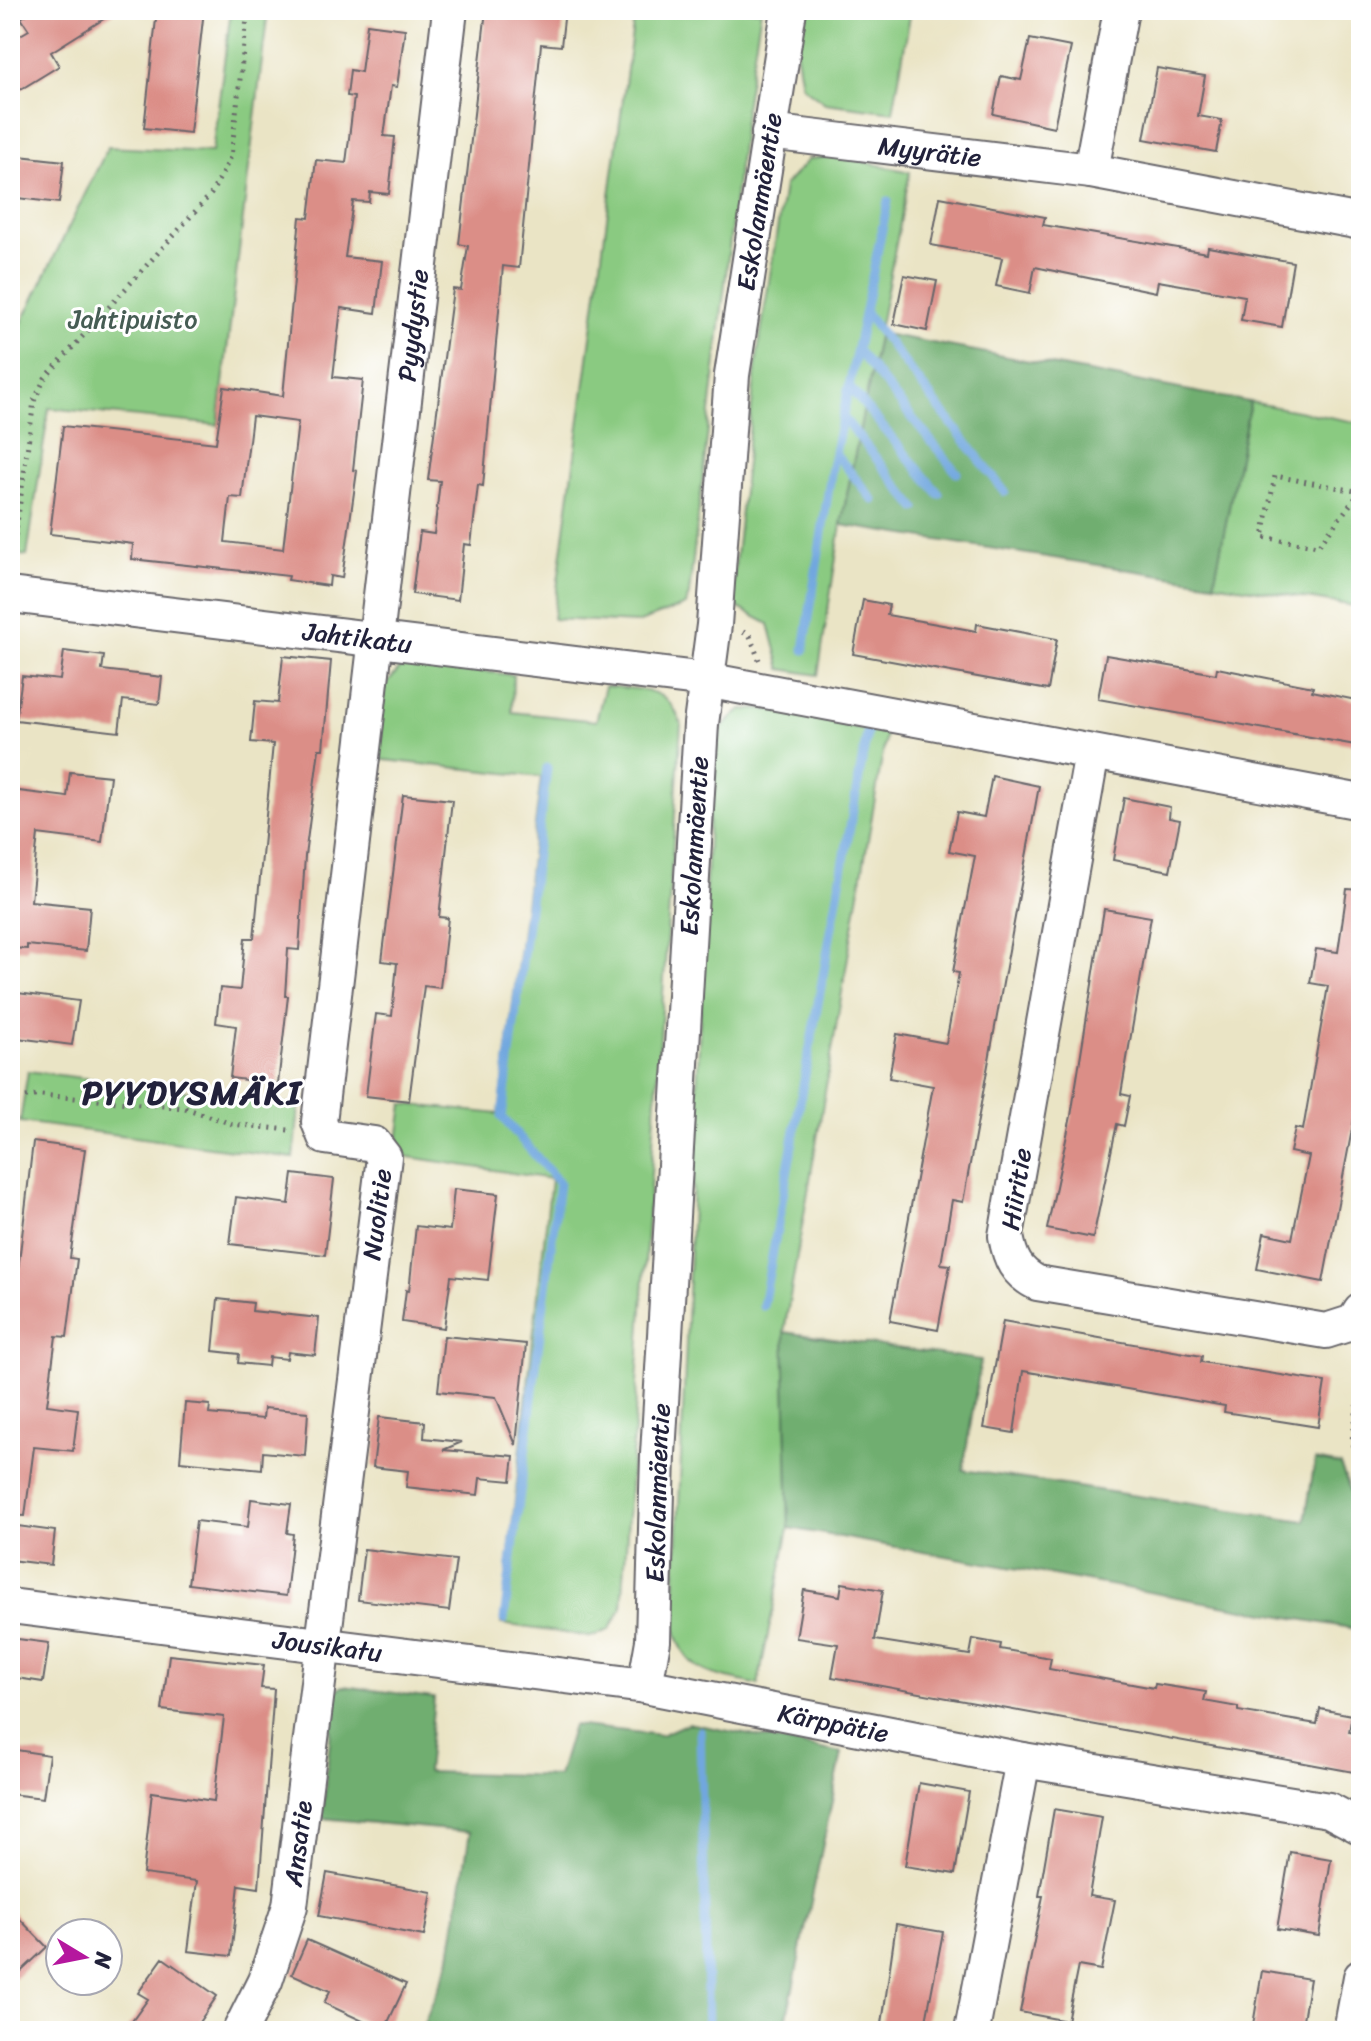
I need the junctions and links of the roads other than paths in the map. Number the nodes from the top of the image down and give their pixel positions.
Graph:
1 (450, 10) edge
2 (789, 10) edge
3 (1121, 10) edge
4 (769, 132) junction
5 (1091, 171) junction
6 (1361, 222) edge
7 (10, 595) edge
8 (375, 640) junction
9 (706, 680) junction
10 (1092, 753) junction
11 (1361, 802) edge
12 (1361, 1311) edge
13 (10, 1606) edge
14 (321, 1646) junction
15 (645, 1686) junction
16 (1023, 1760) junction
17 (1361, 1827) edge
18 (1361, 1977) edge
19 (240, 2031) edge
20 (972, 2031) edge
21 (1351, 2031) edge

1 - 8 street, Pyydystie
2 - 4 street, Eskolanmäentie
3 - 5 street
4 - 5 street, Myyrätie
4 - 9 street, Eskolanmäentie
5 - 6 street, Myyrätie
7 - 8 street, Jahtikatu
8 - 9 street, Jahtikatu
8 - 14 street, Nuolitie
9 - 10 street
9 - 15 street, Eskolanmäentie
10 - 11 street
10 - 12 street, Hiiritie
13 - 14 street, Jousikatu
14 - 15 street, Jousikatu
14 - 19 street, Ansatie
15 - 16 street, Kärppätie
16 - 17 street, Kärppätie
16 - 20 street
18 - 21 street

